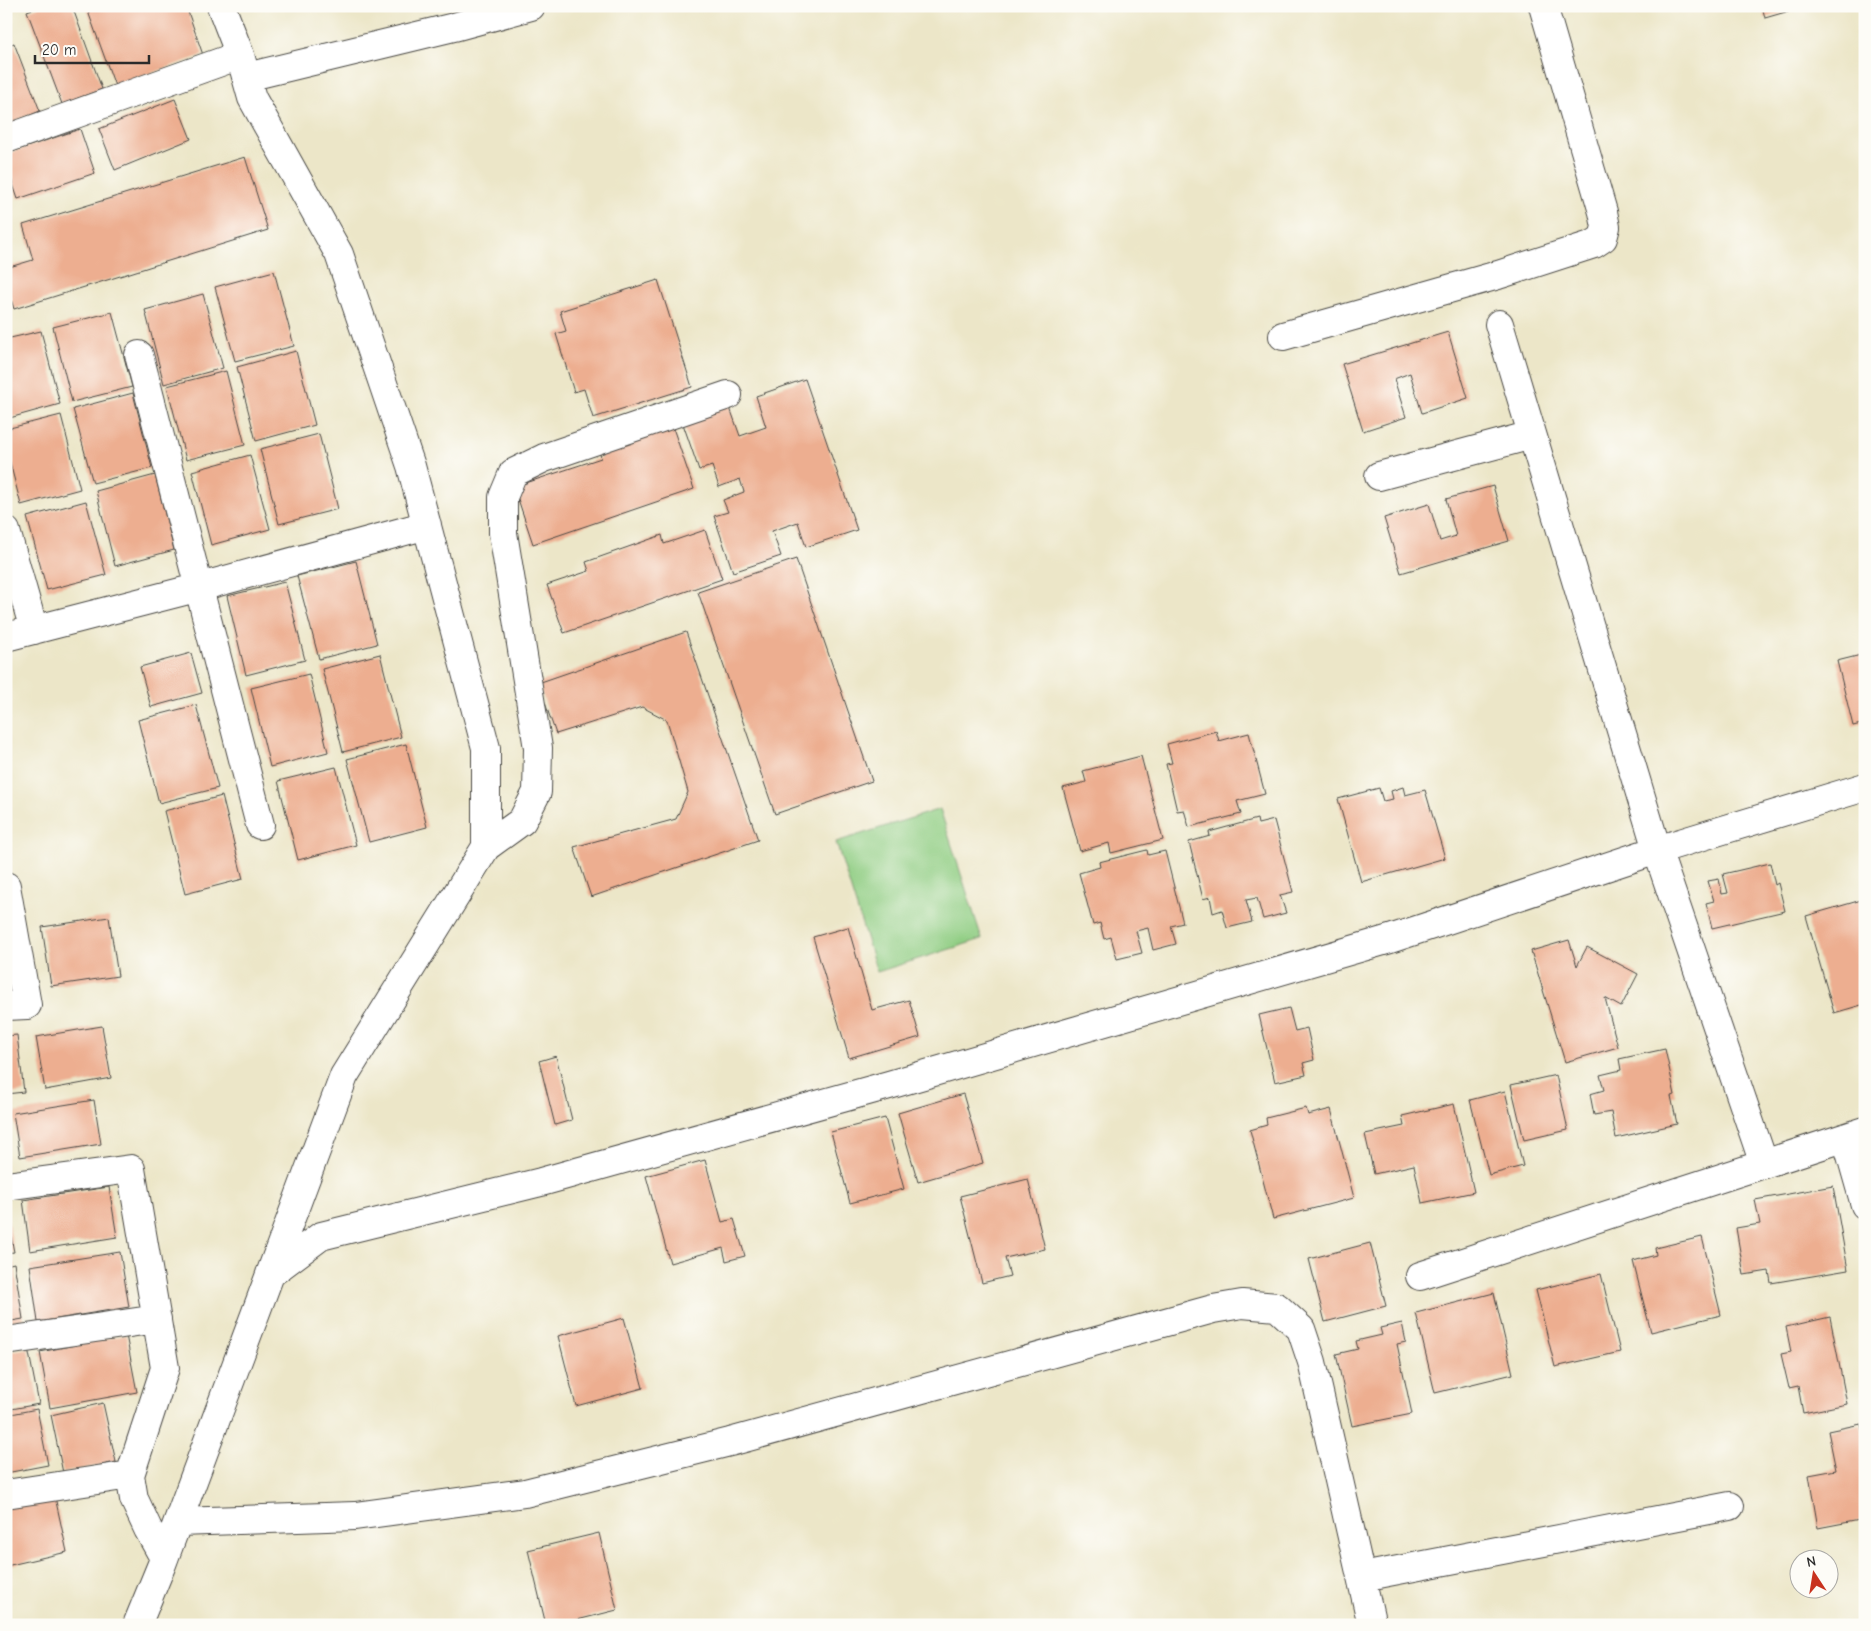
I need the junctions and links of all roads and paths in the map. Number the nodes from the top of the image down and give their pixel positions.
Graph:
1 (221, 6) edge
2 (531, 6) edge
3 (1543, 6) edge
4 (244, 66) junction
5 (6, 139) edge
6 (1499, 324) dead end
7 (1283, 336) dead end
8 (139, 355) dead end
9 (728, 395) dead end
10 (1532, 435) junction
11 (1379, 476) dead end
12 (426, 525) junction
13 (6, 531) edge
14 (200, 587) junction
15 (34, 630) junction
16 (6, 637) edge
17 (1865, 787) edge
18 (260, 825) dead end
19 (486, 847) junction
20 (1657, 850) junction
21 (6, 886) edge
22 (6, 1006) edge
23 (1855, 1134) edge
24 (1764, 1164) junction
25 (6, 1186) edge
26 (1865, 1205) edge
27 (270, 1274) junction
28 (1420, 1276) dead end
29 (157, 1318) junction
30 (6, 1341) edge
31 (130, 1475) junction
32 (6, 1494) edge
33 (1730, 1506) dead end
34 (178, 1522) junction
35 (164, 1558) junction
36 (1362, 1577) junction
37 (137, 1625) edge
38 (1372, 1625) edge

1 - 4 street
2 - 4 street
3 - 7 street
4 - 5 street
4 - 12 street
6 - 10 street
8 - 14 street
9 - 19 street
10 - 11 street
10 - 20 street
12 - 14 street
12 - 19 street
13 - 15 street
14 - 15 street
14 - 18 street
15 - 16 street
17 - 20 street
19 - 27 street
20 - 24 street
20 - 27 street
21 - 22 street
23 - 24 street
23 - 26 street
24 - 28 street
25 - 29 street
27 - 34 street
29 - 30 street
29 - 31 street
31 - 32 street
31 - 35 street
33 - 36 street
34 - 35 street
34 - 36 street
35 - 37 street
36 - 38 street

